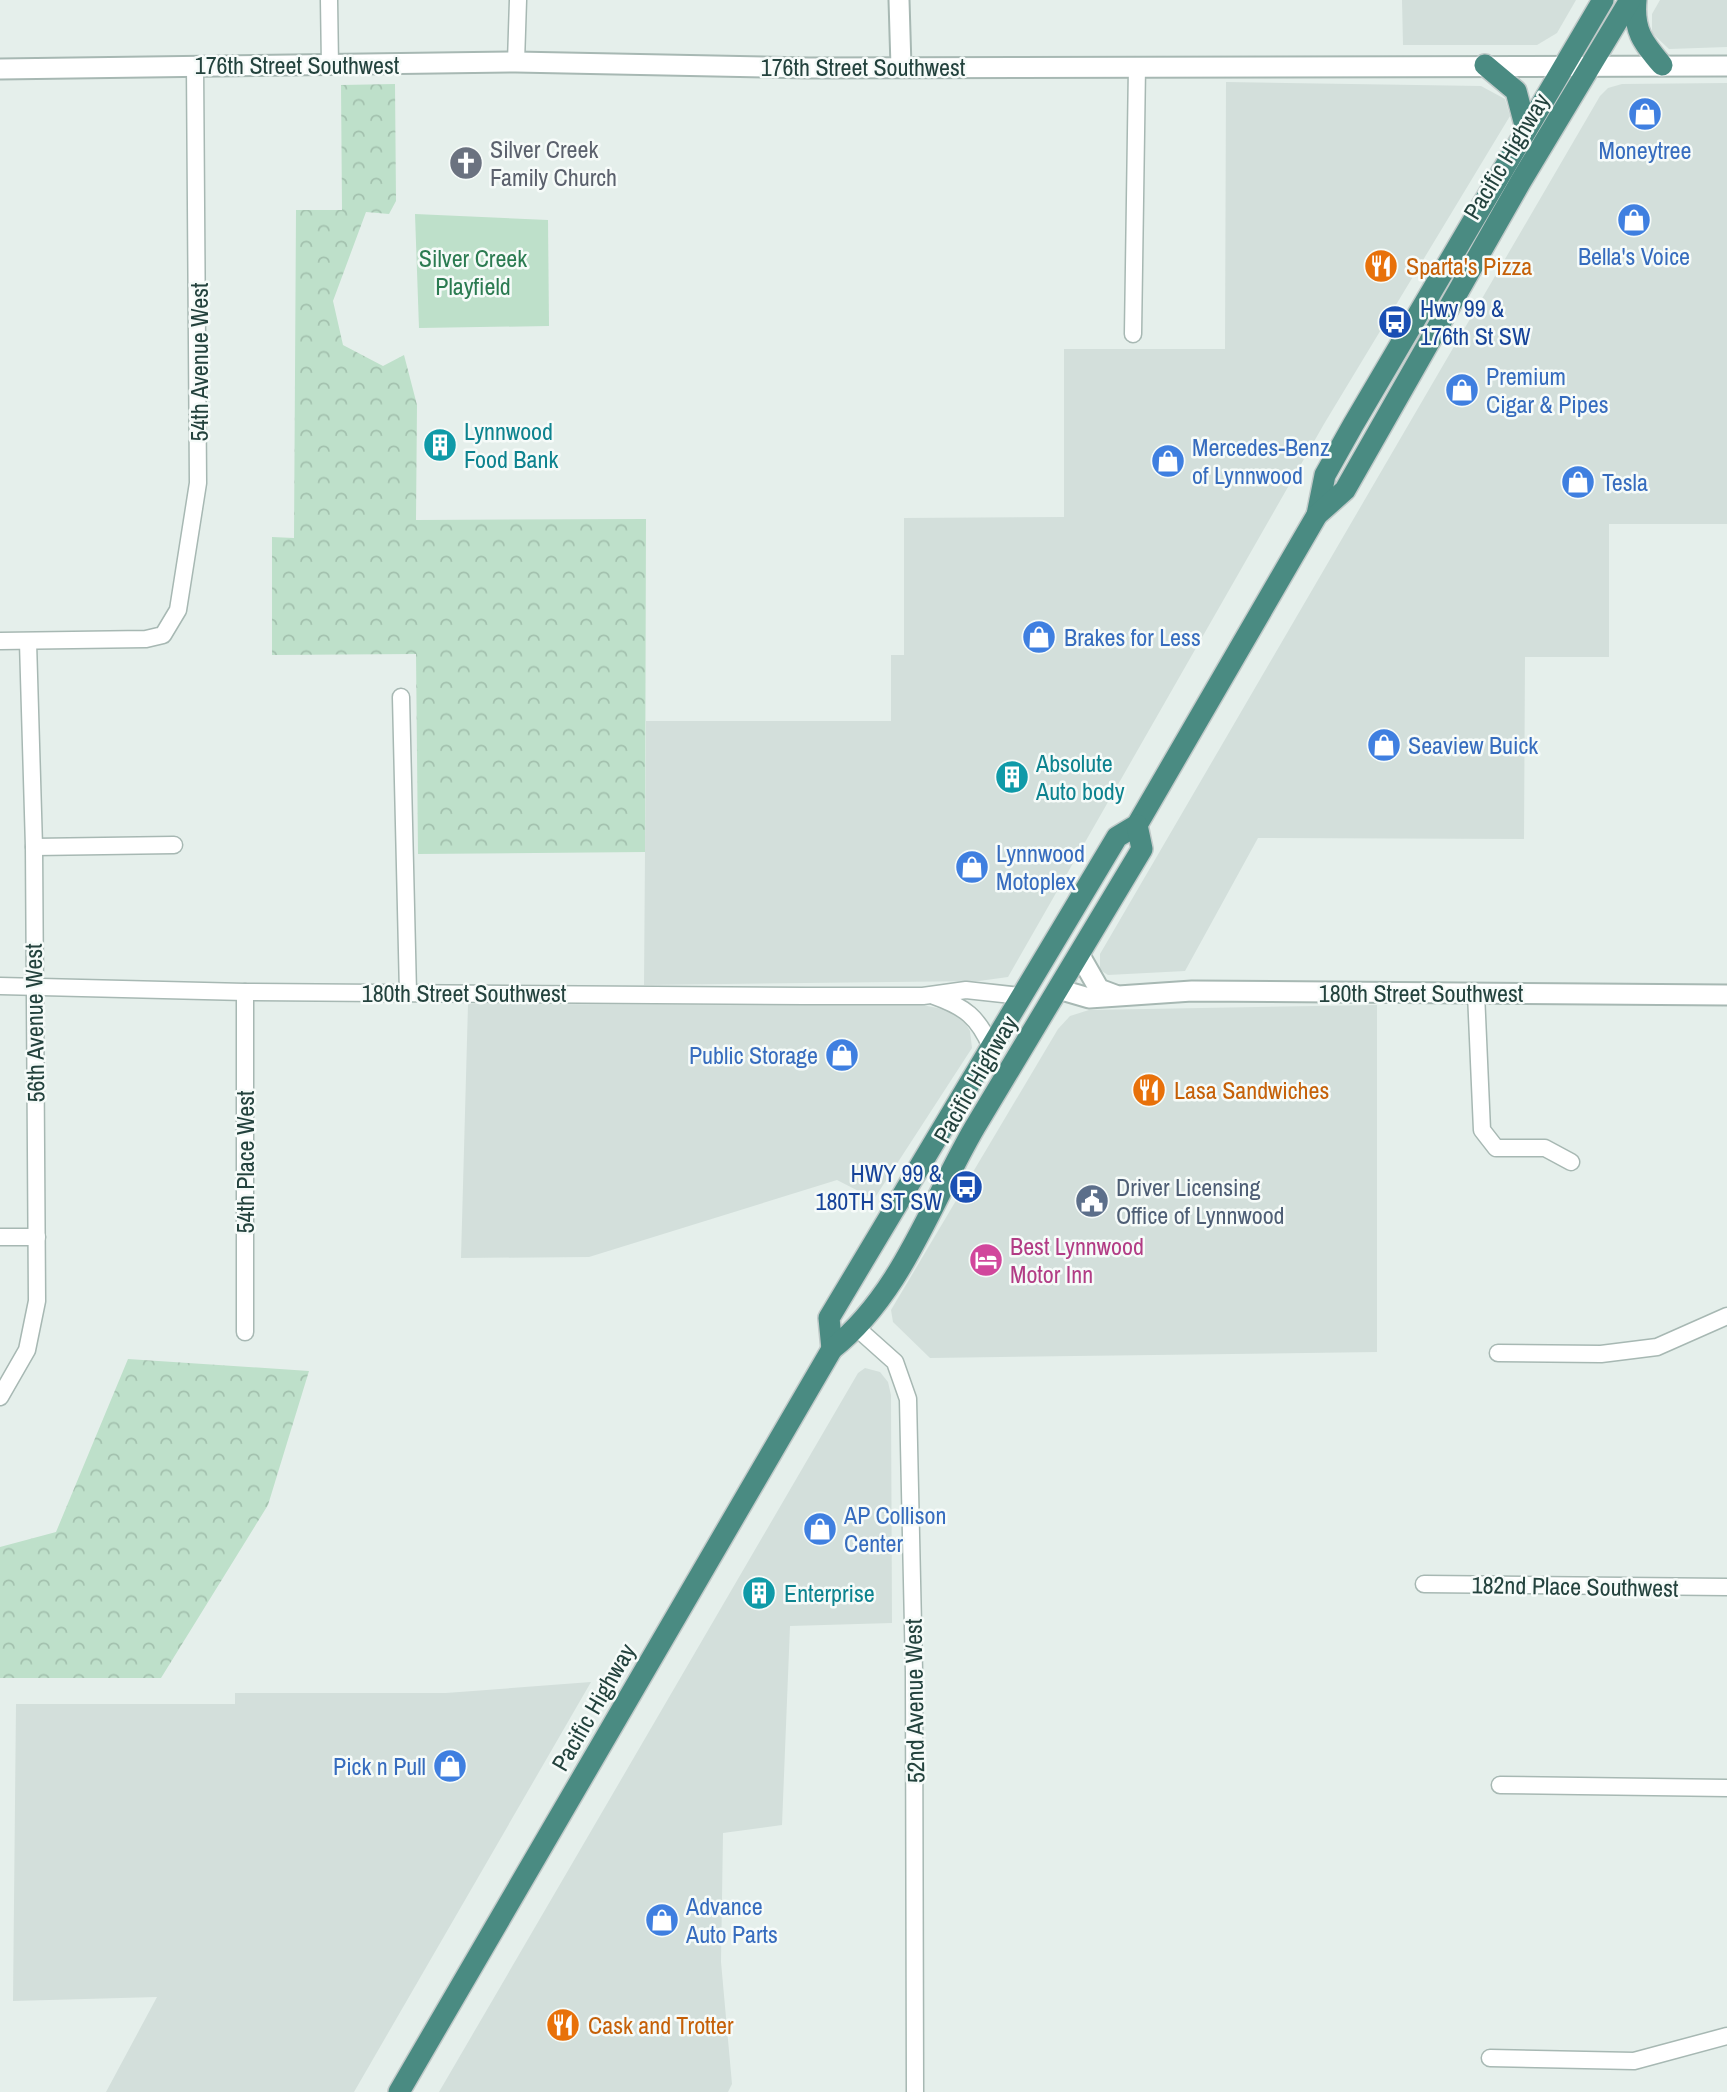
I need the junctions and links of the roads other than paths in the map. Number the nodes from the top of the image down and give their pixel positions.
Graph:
1 (329, 0) edge
2 (518, 0) edge
3 (900, 0) edge
4 (1603, 0) edge
5 (1630, 0) edge
6 (1636, 0) edge
7 (516, 62) junction
8 (1564, 64) junction
9 (195, 65) junction
10 (330, 65) junction
11 (1485, 65) junction
12 (1591, 65) junction
13 (1662, 65) junction
14 (1727, 65) edge
15 (1137, 66) junction
16 (901, 67) junction
17 (0, 69) edge
18 (1526, 129) junction
19 (1133, 334) dead end
20 (1396, 355) junction
21 (1366, 455) junction
22 (1317, 515) junction
23 (0, 641) edge
24 (28, 642) junction
25 (401, 697) dead end
26 (1137, 825) junction
27 (174, 845) dead end
28 (34, 847) junction
29 (1071, 913) junction
30 (1079, 954) junction
31 (0, 986) edge
32 (33, 986) junction
33 (1058, 989) junction
34 (245, 992) junction
35 (408, 993) junction
36 (1476, 993) junction
37 (929, 995) junction
38 (1115, 995) junction
39 (1727, 995) edge
40 (1021, 996) junction
41 (991, 1047) junction
42 (982, 1116) junction
43 (1571, 1162) dead end
44 (0, 1237) edge
45 (37, 1237) junction
46 (858, 1269) junction
47 (1727, 1316) edge
48 (858, 1329) junction
49 (245, 1332) dead end
50 (832, 1349) junction
51 (1498, 1353) dead end
52 (0, 1396) edge
53 (1424, 1584) dead end
54 (1727, 1587) edge
55 (1500, 1785) dead end
56 (1727, 1788) edge
57 (1727, 2036) edge
58 (1490, 2058) dead end
59 (400, 2092) edge
60 (915, 2092) edge

1 - 10 street
2 - 7 street
3 - 16 street
4 - 8 highway, Pacific Highway
5 - 12 highway, Pacific Highway
6 - 13 highway
7 - 10 street, 176th Street Southwest
7 - 16 street, 176th Street Southwest
8 - 11 street, 176th Street Southwest
8 - 12 street, 176th Street Southwest
8 - 18 highway, Pacific Highway
9 - 10 street, 176th Street Southwest
9 - 17 street, 176th Street Southwest
9 - 24 street, 54th Avenue West
11 - 15 street, 176th Street Southwest
11 - 18 highway
12 - 13 street, 176th Street Southwest
12 - 21 highway, Pacific Highway
13 - 14 street, 176th Street Southwest
15 - 16 street, 176th Street Southwest
15 - 19 street
18 - 20 highway, Pacific Highway
20 - 21 highway
20 - 22 highway, Pacific Highway
21 - 22 highway, Pacific Highway
22 - 26 highway, Pacific Highway
23 - 24 street
24 - 28 street, 56th Avenue West
25 - 35 street
26 - 29 highway, Pacific Highway
26 - 30 highway, Pacific Highway
27 - 28 street
28 - 32 street, 56th Avenue West
29 - 33 highway
29 - 40 highway, Pacific Highway
30 - 33 highway, Pacific Highway
30 - 38 street
31 - 32 street, 180th Street Southwest
32 - 34 street, 180th Street Southwest
32 - 45 street, 56th Avenue West
33 - 38 street, 180th Street Southwest
33 - 42 highway, Pacific Highway
34 - 35 street, 180th Street Southwest
34 - 49 street, 54th Place West
35 - 37 street, 180th Street Southwest
36 - 38 street, 180th Street Southwest
36 - 39 street, 180th Street Southwest
36 - 43 street
37 - 40 street
37 - 41 street
40 - 41 highway, Pacific Highway
40 - 42 highway
41 - 46 highway, Pacific Highway
42 - 48 highway, Pacific Highway
44 - 45 street
45 - 52 street, 56th Avenue West
46 - 48 highway
46 - 50 highway, Pacific Highway
47 - 51 street
48 - 50 highway, Pacific Highway
48 - 60 street, 52nd Avenue West
50 - 59 highway, Pacific Highway
53 - 54 street, 182nd Place Southwest
55 - 56 street
57 - 58 street

